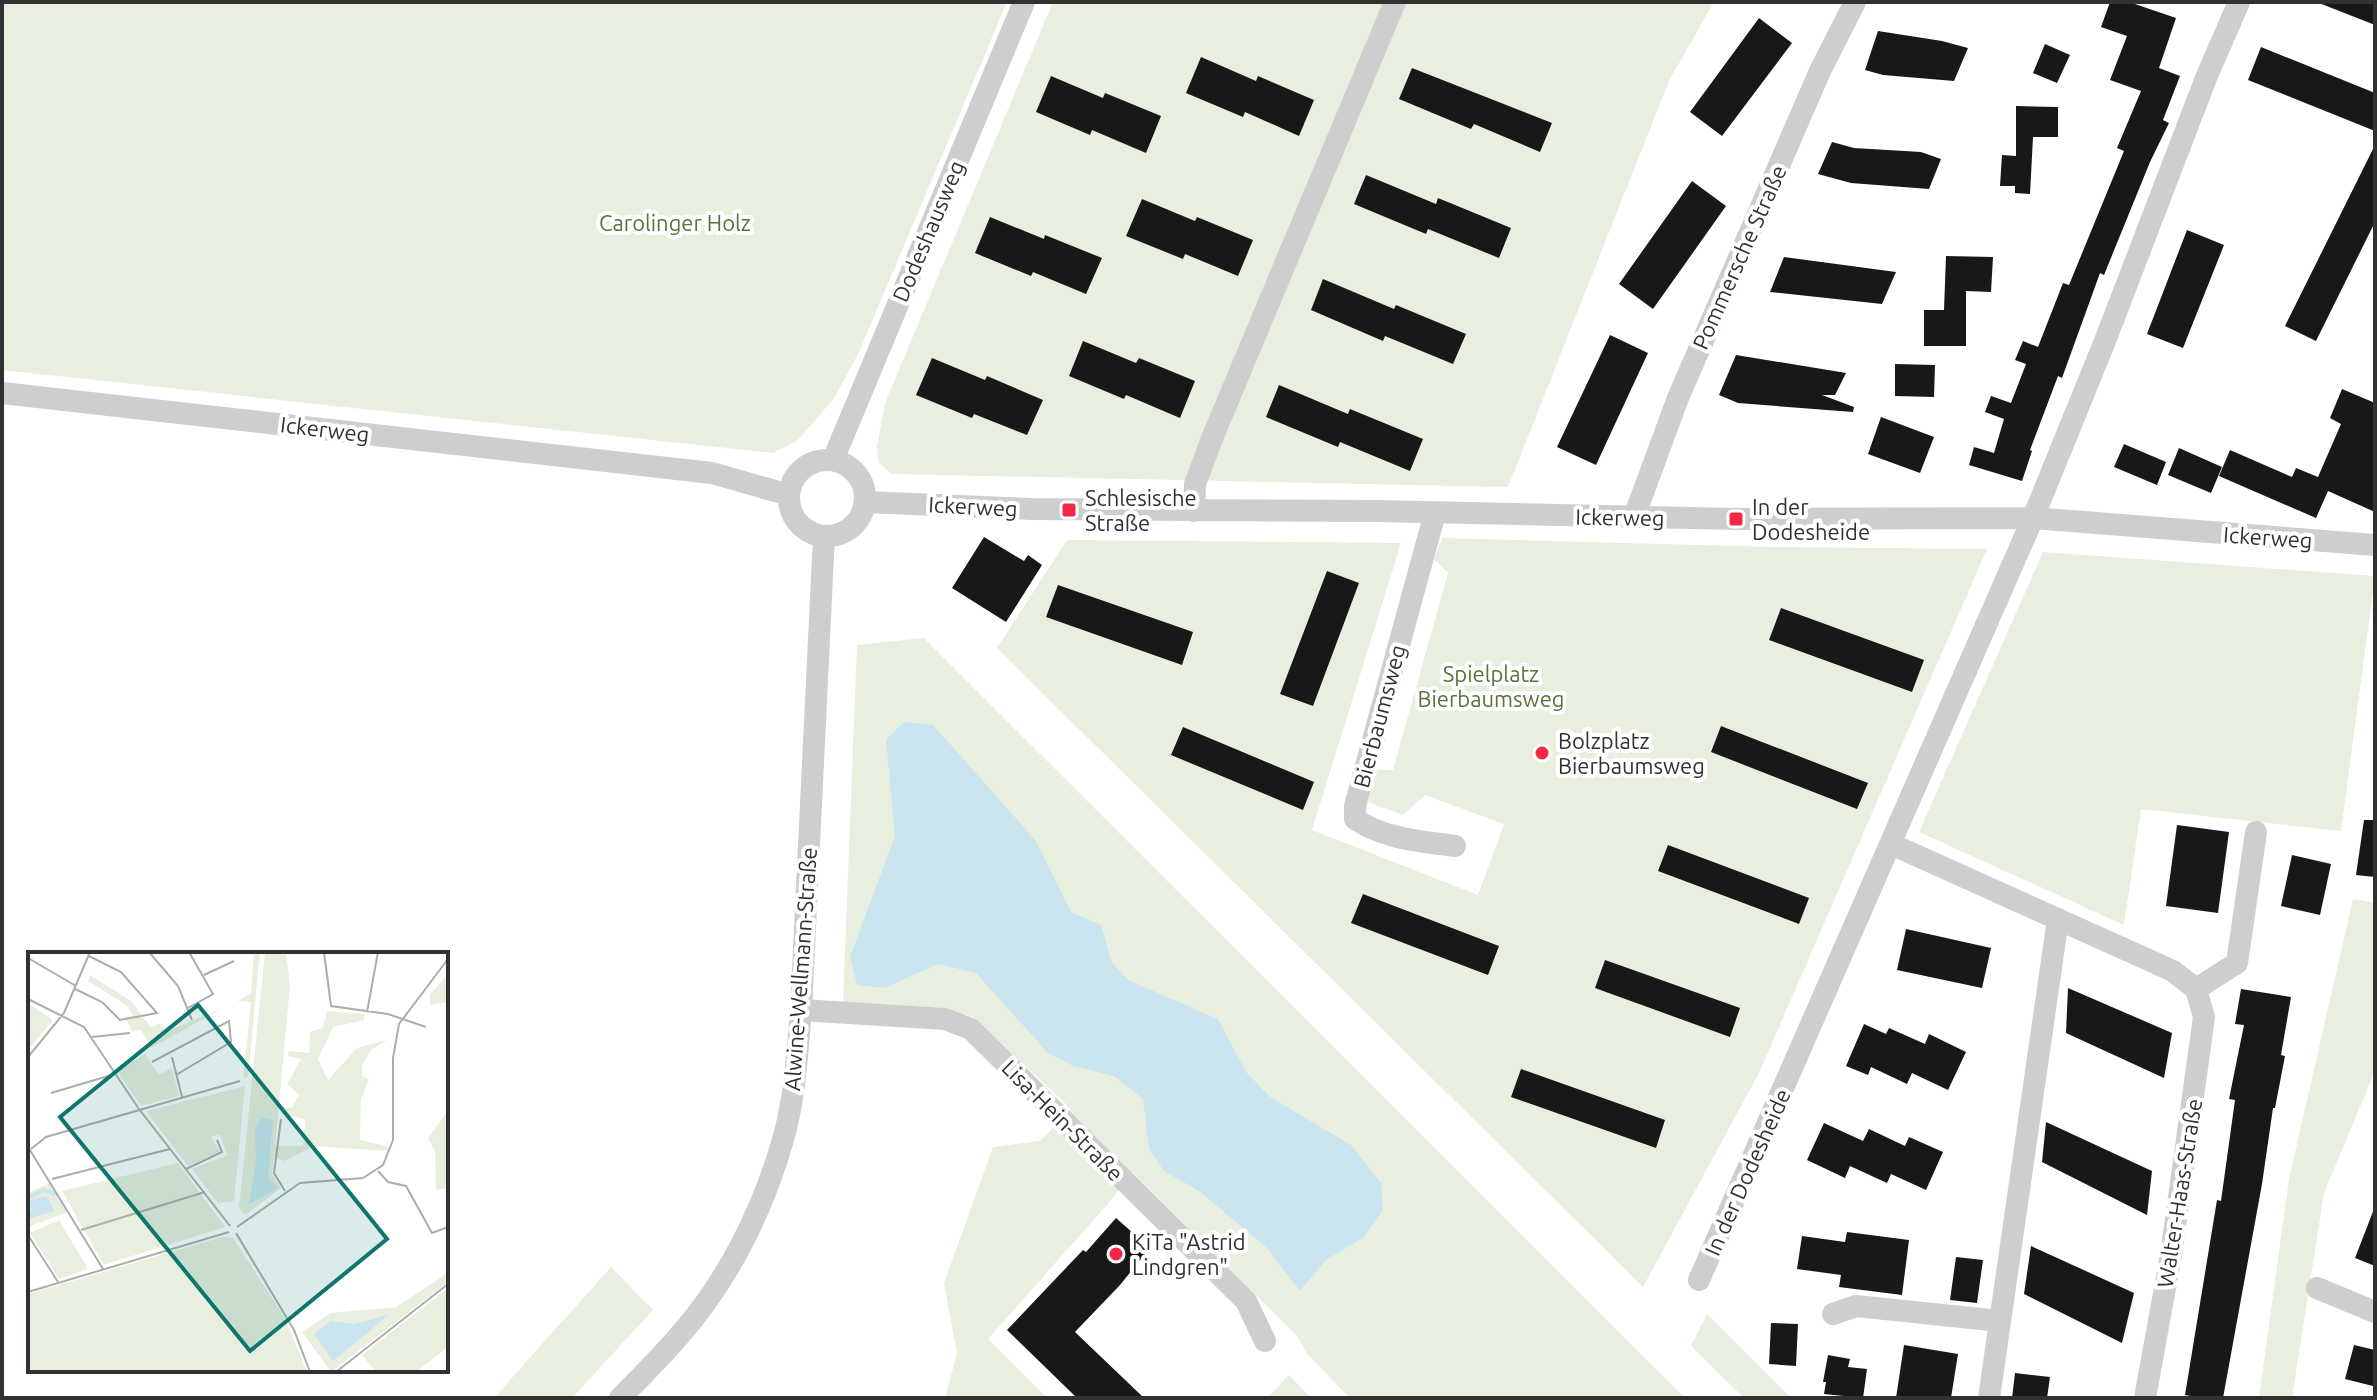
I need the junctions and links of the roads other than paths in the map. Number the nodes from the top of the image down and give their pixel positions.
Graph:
1 (1024, 2) edge
2 (1395, 2) edge
3 (1855, 2) edge
4 (2239, 2) edge
5 (2, 393) edge
6 (833, 460) junction
7 (789, 495) junction
8 (865, 502) junction
9 (1194, 511) junction
10 (1435, 513) junction
11 (1634, 517) junction
12 (2033, 518) junction
13 (824, 536) junction
14 (2372, 539) edge
15 (2256, 832) dead end
16 (1891, 844) junction
17 (1455, 846) dead end
18 (2058, 919) junction
19 (2196, 989) junction
20 (801, 1010) junction
21 (1699, 1280) dead end
22 (2317, 1288) dead end
23 (2375, 1312) edge
24 (1833, 1314) dead end
25 (2000, 1321) junction
26 (1265, 1341) dead end
27 (620, 1398) edge
28 (1989, 1398) edge
29 (2145, 1398) edge

1 - 6 street, Dodeshausweg
2 - 9 street
3 - 11 street, Pommersche Straße
4 - 12 street, In der Dodesheide
5 - 7 street, Ickerweg
6 - 7 street
6 - 8 street
7 - 13 street
8 - 9 street, Ickerweg
8 - 13 street
9 - 10 street, Ickerweg
10 - 11 street, Ickerweg
10 - 17 street, Bierbaumsweg
11 - 12 street, Ickerweg
12 - 14 street, Ickerweg
12 - 16 street, In der Dodesheide
13 - 20 street, Alwine-Wellmann-Straße
15 - 19 street
16 - 18 street
16 - 21 street, In der Dodesheide
18 - 19 street
18 - 25 street
19 - 29 street, Walter-Haas-Straße
20 - 26 street, Lisa-Hein-Straße
20 - 27 street, Alwine-Wellmann-Straße
22 - 23 street
24 - 25 street
25 - 28 street

